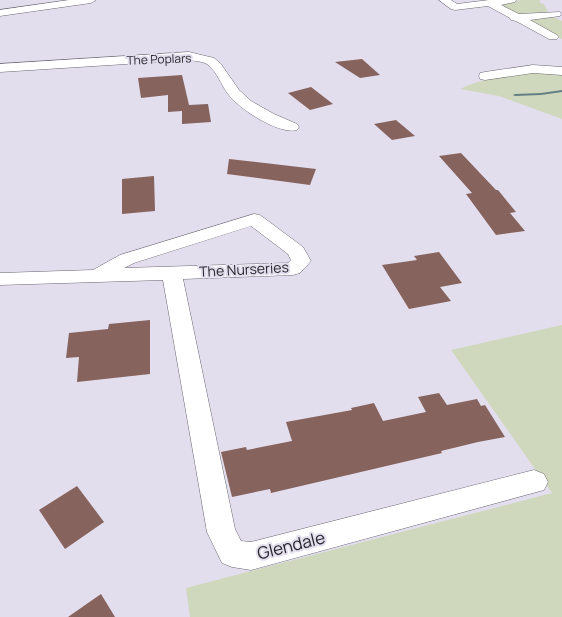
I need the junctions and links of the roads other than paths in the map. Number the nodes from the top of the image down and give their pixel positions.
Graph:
1 (91, 0) edge
2 (444, 0) edge
3 (511, 0) edge
4 (490, 3) junction
5 (550, 4) dead end
6 (0, 13) edge
7 (559, 16) edge
8 (515, 18) junction
9 (553, 37) dead end
10 (0, 68) edge
11 (562, 71) edge
12 (485, 76) dead end
13 (292, 127) dead end
14 (172, 273) junction
15 (98, 275) junction
16 (0, 279) edge
17 (534, 482) dead end

1 - 6 street
2 - 4 street
3 - 4 street
4 - 8 street
5 - 7 street
7 - 8 street
8 - 9 street
10 - 13 street, The Poplars
11 - 12 street
14 - 15 street, The Nurseries
14 - 15 street, The Nurseries
14 - 17 street, Glendale
15 - 16 street, The Nurseries

